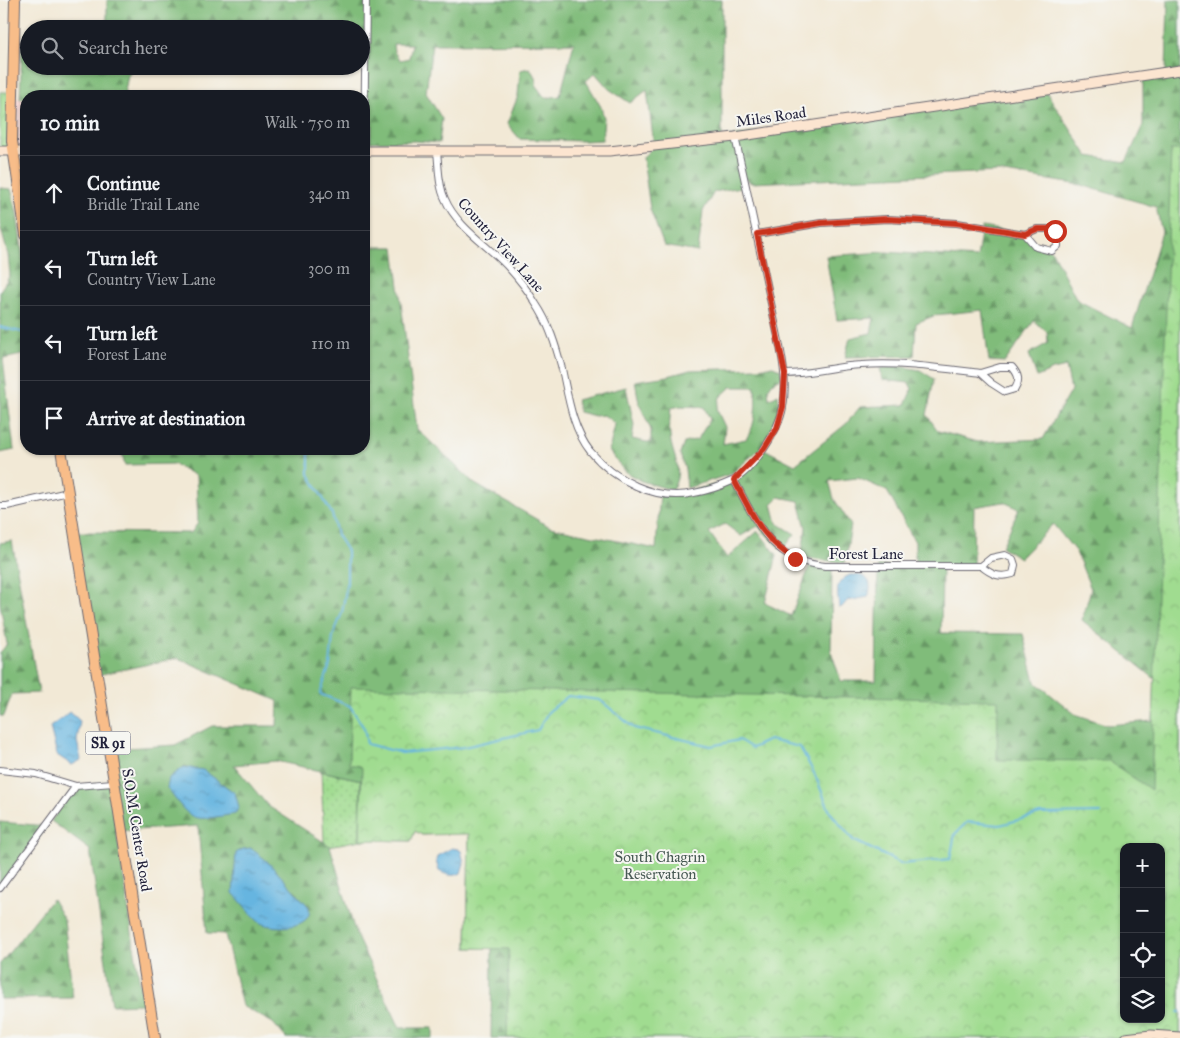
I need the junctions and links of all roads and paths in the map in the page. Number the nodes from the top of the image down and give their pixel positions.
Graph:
1 (15, 0) edge
2 (366, 0) edge
3 (366, 20) edge
4 (1180, 70) edge
5 (365, 75) edge
6 (365, 90) edge
7 (735, 137) junction
8 (0, 151) edge
9 (13, 151) junction
10 (20, 151) edge
11 (370, 151) edge
12 (437, 152) junction
13 (20, 196) edge
14 (757, 234) junction
15 (1025, 234) junction
16 (980, 373) junction
17 (785, 374) junction
18 (62, 455) edge
19 (734, 480) junction
20 (68, 492) junction
21 (0, 506) edge
22 (981, 566) junction
23 (0, 770) edge
24 (113, 783) junction
25 (76, 786) junction
26 (0, 888) edge
27 (1180, 1037) edge
28 (155, 1038) edge
29 (1124, 1038) edge

1 - 9 main road
2 - 3 street
4 - 7 main road, Miles Road
5 - 6 street
7 - 12 main road, Miles Road
7 - 14 street, Country View Lane
8 - 9 main road
9 - 10 main road
9 - 13 main road
11 - 12 main road, Miles Road
12 - 19 street, Country View Lane
14 - 15 street
14 - 17 street, Country View Lane
15 - 15 street
16 - 16 street
16 - 17 street
17 - 19 street, Country View Lane
18 - 20 main road, S.O.M. Center Road / SR 91
19 - 22 street, Forest Lane
20 - 21 street
20 - 24 main road, S.O.M. Center Road / SR 91
22 - 22 street, Forest Lane
23 - 25 street
24 - 25 street
24 - 28 main road, S.O.M. Center Road / SR 91
25 - 26 street
27 - 29 main road

